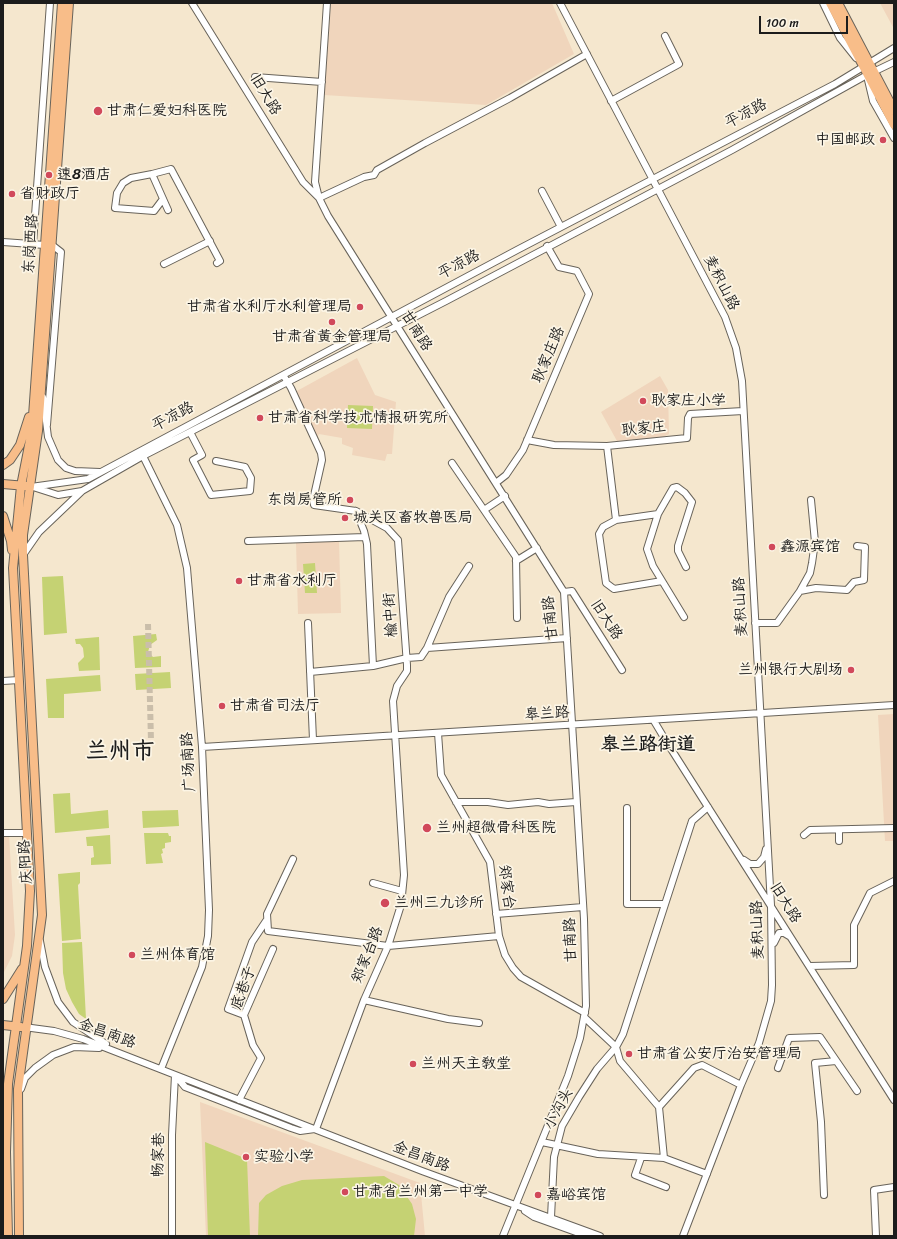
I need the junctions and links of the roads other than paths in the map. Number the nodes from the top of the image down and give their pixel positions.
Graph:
1 (50, 3) edge
2 (62, 3) edge
3 (69, 3) edge
4 (192, 3) edge
5 (327, 3) edge
6 (560, 3) edge
7 (823, 3) edge
8 (830, 3) edge
9 (838, 3) edge
10 (665, 36) dead end
11 (894, 48) edge
12 (587, 54) junction
13 (894, 62) edge
14 (868, 69) junction
15 (255, 77) dead end
16 (322, 82) junction
17 (611, 101) junction
18 (894, 110) edge
19 (894, 125) edge
20 (894, 138) edge
21 (152, 174) junction
22 (652, 181) junction
23 (657, 189) junction
24 (542, 191) dead end
25 (319, 198) junction
26 (163, 199) junction
27 (168, 210) dead end
28 (561, 227) junction
29 (210, 241) junction
30 (3, 242) edge
31 (33, 244) junction
32 (48, 245) junction
33 (547, 246) junction
34 (217, 263) dead end
35 (164, 264) dead end
36 (392, 317) junction
37 (397, 325) junction
38 (283, 375) junction
39 (287, 382) junction
40 (39, 387) junction
41 (743, 411) junction
42 (47, 425) junction
43 (190, 432) junction
44 (527, 440) junction
45 (607, 446) junction
46 (143, 456) junction
47 (216, 461) dead end
48 (452, 463) dead end
49 (3, 465) edge
50 (101, 472) junction
51 (496, 482) junction
52 (3, 484) edge
53 (21, 486) junction
54 (31, 487) junction
55 (82, 491) junction
56 (505, 496) junction
57 (811, 500) dead end
58 (484, 510) junction
59 (356, 511) junction
60 (658, 514) junction
61 (3, 516) edge
62 (616, 520) junction
63 (365, 536) junction
64 (248, 541) dead end
65 (856, 546) dead end
66 (537, 548) junction
67 (23, 555) junction
68 (516, 561) junction
69 (469, 566) dead end
70 (686, 567) dead end
71 (13, 568) junction
72 (662, 581) junction
73 (800, 591) junction
74 (564, 592) junction
75 (684, 617) dead end
76 (516, 618) dead end
77 (308, 623) dead end
78 (755, 623) junction
79 (567, 638) junction
80 (427, 648) junction
81 (407, 658) junction
82 (373, 666) junction
83 (622, 670) dead end
84 (310, 672) junction
85 (19, 680) junction
86 (3, 681) edge
87 (894, 705) edge
88 (760, 714) junction
89 (654, 720) junction
90 (572, 725) junction
91 (438, 733) junction
92 (394, 736) junction
93 (313, 740) junction
94 (202, 747) junction
95 (456, 802) junction
96 (576, 802) junction
97 (708, 807) junction
98 (627, 808) dead end
99 (894, 828) edge
100 (838, 830) junction
101 (3, 833) edge
102 (27, 833) junction
103 (804, 835) dead end
104 (767, 836) junction
105 (839, 842) dead end
106 (737, 852) junction
107 (293, 859) dead end
108 (894, 881) edge
109 (372, 882) dead end
110 (402, 891) junction
111 (664, 904) junction
112 (771, 905) junction
113 (583, 907) junction
114 (496, 914) junction
115 (266, 920) junction
116 (499, 936) junction
117 (39, 938) junction
118 (794, 942) junction
119 (388, 946) junction
120 (273, 949) dead end
121 (772, 957) junction
122 (24, 965) junction
123 (810, 966) junction
124 (3, 999) edge
125 (364, 1000) junction
126 (244, 1015) junction
127 (584, 1015) junction
128 (479, 1023) dead end
129 (3, 1025) edge
130 (21, 1027) junction
131 (616, 1047) junction
132 (116, 1050) junction
133 (836, 1061) junction
134 (778, 1068) dead end
135 (161, 1069) junction
136 (175, 1075) junction
137 (741, 1085) junction
138 (857, 1091) dead end
139 (239, 1100) junction
140 (894, 1100) edge
141 (17, 1107) junction
142 (659, 1107) junction
143 (316, 1129) junction
144 (3, 1131) edge
145 (542, 1142) junction
146 (556, 1146) junction
147 (6, 1152) junction
148 (641, 1158) junction
149 (664, 1158) junction
150 (707, 1174) junction
151 (666, 1187) dead end
152 (894, 1187) edge
153 (824, 1195) dead end
154 (517, 1206) junction
155 (551, 1217) junction
156 (8, 1236) edge
157 (19, 1236) edge
158 (172, 1236) edge
159 (504, 1236) edge
160 (587, 1236) edge
161 (600, 1236) edge
162 (684, 1236) edge
163 (876, 1236) edge

1 - 31 street
2 - 32 main road, 东岗西路
3 - 32 main road, 东岗西路
4 - 25 street, 旧大路
5 - 16 street, 甘南路
6 - 12 street, 麦积山路
7 - 14 street
8 - 14 main road
9 - 14 main road
10 - 17 street
11 - 14 street, 平凉路
12 - 17 street, 麦积山路
12 - 25 street
13 - 14 street, 平凉路
14 - 18 main road
14 - 19 main road
14 - 20 street
14 - 22 street, 平凉路
14 - 23 street, 平凉路
15 - 16 street
16 - 25 street, 甘南路
17 - 22 street, 麦积山路
21 - 26 street
21 - 26 street
21 - 29 street
22 - 23 street, 麦积山路
22 - 28 street, 平凉路
23 - 33 street, 平凉路
23 - 41 street, 麦积山路
24 - 28 street
25 - 36 street, 甘南路
26 - 27 street
28 - 36 street, 平凉路
29 - 34 street
29 - 35 street
30 - 31 street
31 - 32 street
32 - 40 main road, 东岗西路
32 - 42 street, 东岗西路
33 - 37 street, 平凉路
33 - 44 street, 耿家庄路
36 - 37 street, 甘南路
36 - 38 street, 平凉路
37 - 39 street, 平凉路
37 - 51 street, 甘南路
38 - 39 street, 榆中街
38 - 50 street, 平凉路
39 - 43 street, 平凉路
39 - 59 street, 榆中街
40 - 42 street
40 - 49 main road
40 - 53 main road, 东岗西路
40 - 54 main road, 东岗西路
41 - 45 street, 耿家庄
41 - 78 street, 麦积山路
42 - 50 street
43 - 46 street, 平凉路
43 - 47 street
44 - 45 street, 耿家庄
44 - 51 street, 耿家庄路
45 - 62 street
46 - 55 street, 平凉路
46 - 94 street, 广场南路
48 - 58 street
50 - 54 street, 平凉路
51 - 56 street, 甘南路
52 - 53 main road, 平凉路
53 - 54 main road, 平凉路
53 - 71 main road, 庆阳路
54 - 55 street, 平凉路
54 - 67 main road, 庆阳路
55 - 67 street
56 - 58 street
56 - 66 street, 甘南路
57 - 73 street
58 - 68 street
59 - 63 street, 榆中街
59 - 81 street, 榆中街
60 - 62 street
60 - 70 street
60 - 72 street
61 - 71 main road
62 - 72 street
63 - 64 street
63 - 82 street, 榆中街
65 - 73 street
66 - 68 street
66 - 74 street, 甘南路
67 - 117 main road, 庆阳路
68 - 76 street
69 - 80 street
71 - 85 main road, 庆阳路
72 - 75 street
73 - 78 street
74 - 79 street, 甘南路
74 - 83 street, 旧大路
77 - 84 street
78 - 88 street, 麦积山路
79 - 80 street
79 - 90 street, 甘南路
80 - 81 street
81 - 82 street
81 - 92 street, 榆中街
82 - 84 street
84 - 93 street
85 - 86 street
85 - 102 main road, 庆阳路
87 - 88 street, 皋兰路
88 - 89 street, 皋兰路
88 - 104 street, 麦积山路
89 - 90 street, 皋兰路
89 - 97 street, 旧大路
90 - 91 street, 皋兰路
90 - 96 street, 甘南路
91 - 92 street, 皋兰路
91 - 95 street, 郑家台
92 - 93 street, 皋兰路
92 - 110 street, 郑家台路
93 - 94 street, 皋兰路
94 - 135 street, 广场南路
95 - 96 street
95 - 114 street, 郑家台
96 - 113 street, 甘南路
97 - 106 street, 旧大路
97 - 111 street, 小沟头
98 - 111 street
99 - 100 street
100 - 103 street
100 - 105 street
101 - 102 street
102 - 122 main road, 庆阳路
104 - 106 street
104 - 112 street, 麦积山路
106 - 112 street, 旧大路
107 - 115 street
108 - 123 street
109 - 110 street
110 - 119 street, 郑家台路
111 - 131 street, 小沟头
112 - 118 street, 旧大路
112 - 121 street, 麦积山路
113 - 114 street
113 - 127 street, 甘南路
114 - 116 street, 郑家台
115 - 119 street
115 - 126 street
116 - 119 street
116 - 127 street, 郑家台
117 - 130 main road, 庆阳路
117 - 132 street
118 - 121 street
118 - 123 street, 旧大路
119 - 125 street, 郑家台路
120 - 126 street, 底巷子
121 - 137 street, 麦积山路
122 - 124 main road
122 - 130 main road, 庆阳路
123 - 140 street, 旧大路
125 - 128 street
125 - 143 street, 郑家台路
126 - 139 street, 底巷子
127 - 131 street, 郑家台
127 - 145 street, 甘南路
129 - 130 main road
130 - 132 street, 金昌南路
130 - 141 main road, 庆阳路
130 - 147 main road, 庆阳路
131 - 142 street
131 - 146 street, 小沟头
132 - 135 street, 金昌南路
132 - 141 street
133 - 134 street
133 - 138 street
133 - 153 street
135 - 136 street, 金昌南路
136 - 139 street, 金昌南路
136 - 143 street, 金昌南路
136 - 158 street, 畅家巷
137 - 142 street
137 - 150 street, 麦积山路
139 - 143 street, 金昌南路
141 - 157 main road, 庆阳路
142 - 149 street
143 - 154 street, 金昌南路
144 - 147 main road
145 - 146 street
145 - 154 street, 甘南路
146 - 148 street
146 - 155 street, 小沟头
147 - 156 main road, 庆阳路
148 - 149 street
148 - 151 street
149 - 150 street
150 - 162 street, 麦积山路
152 - 163 street
154 - 155 street, 金昌南路
154 - 159 street, 甘南路
154 - 160 street, 金昌南路
155 - 161 street, 金昌南路

